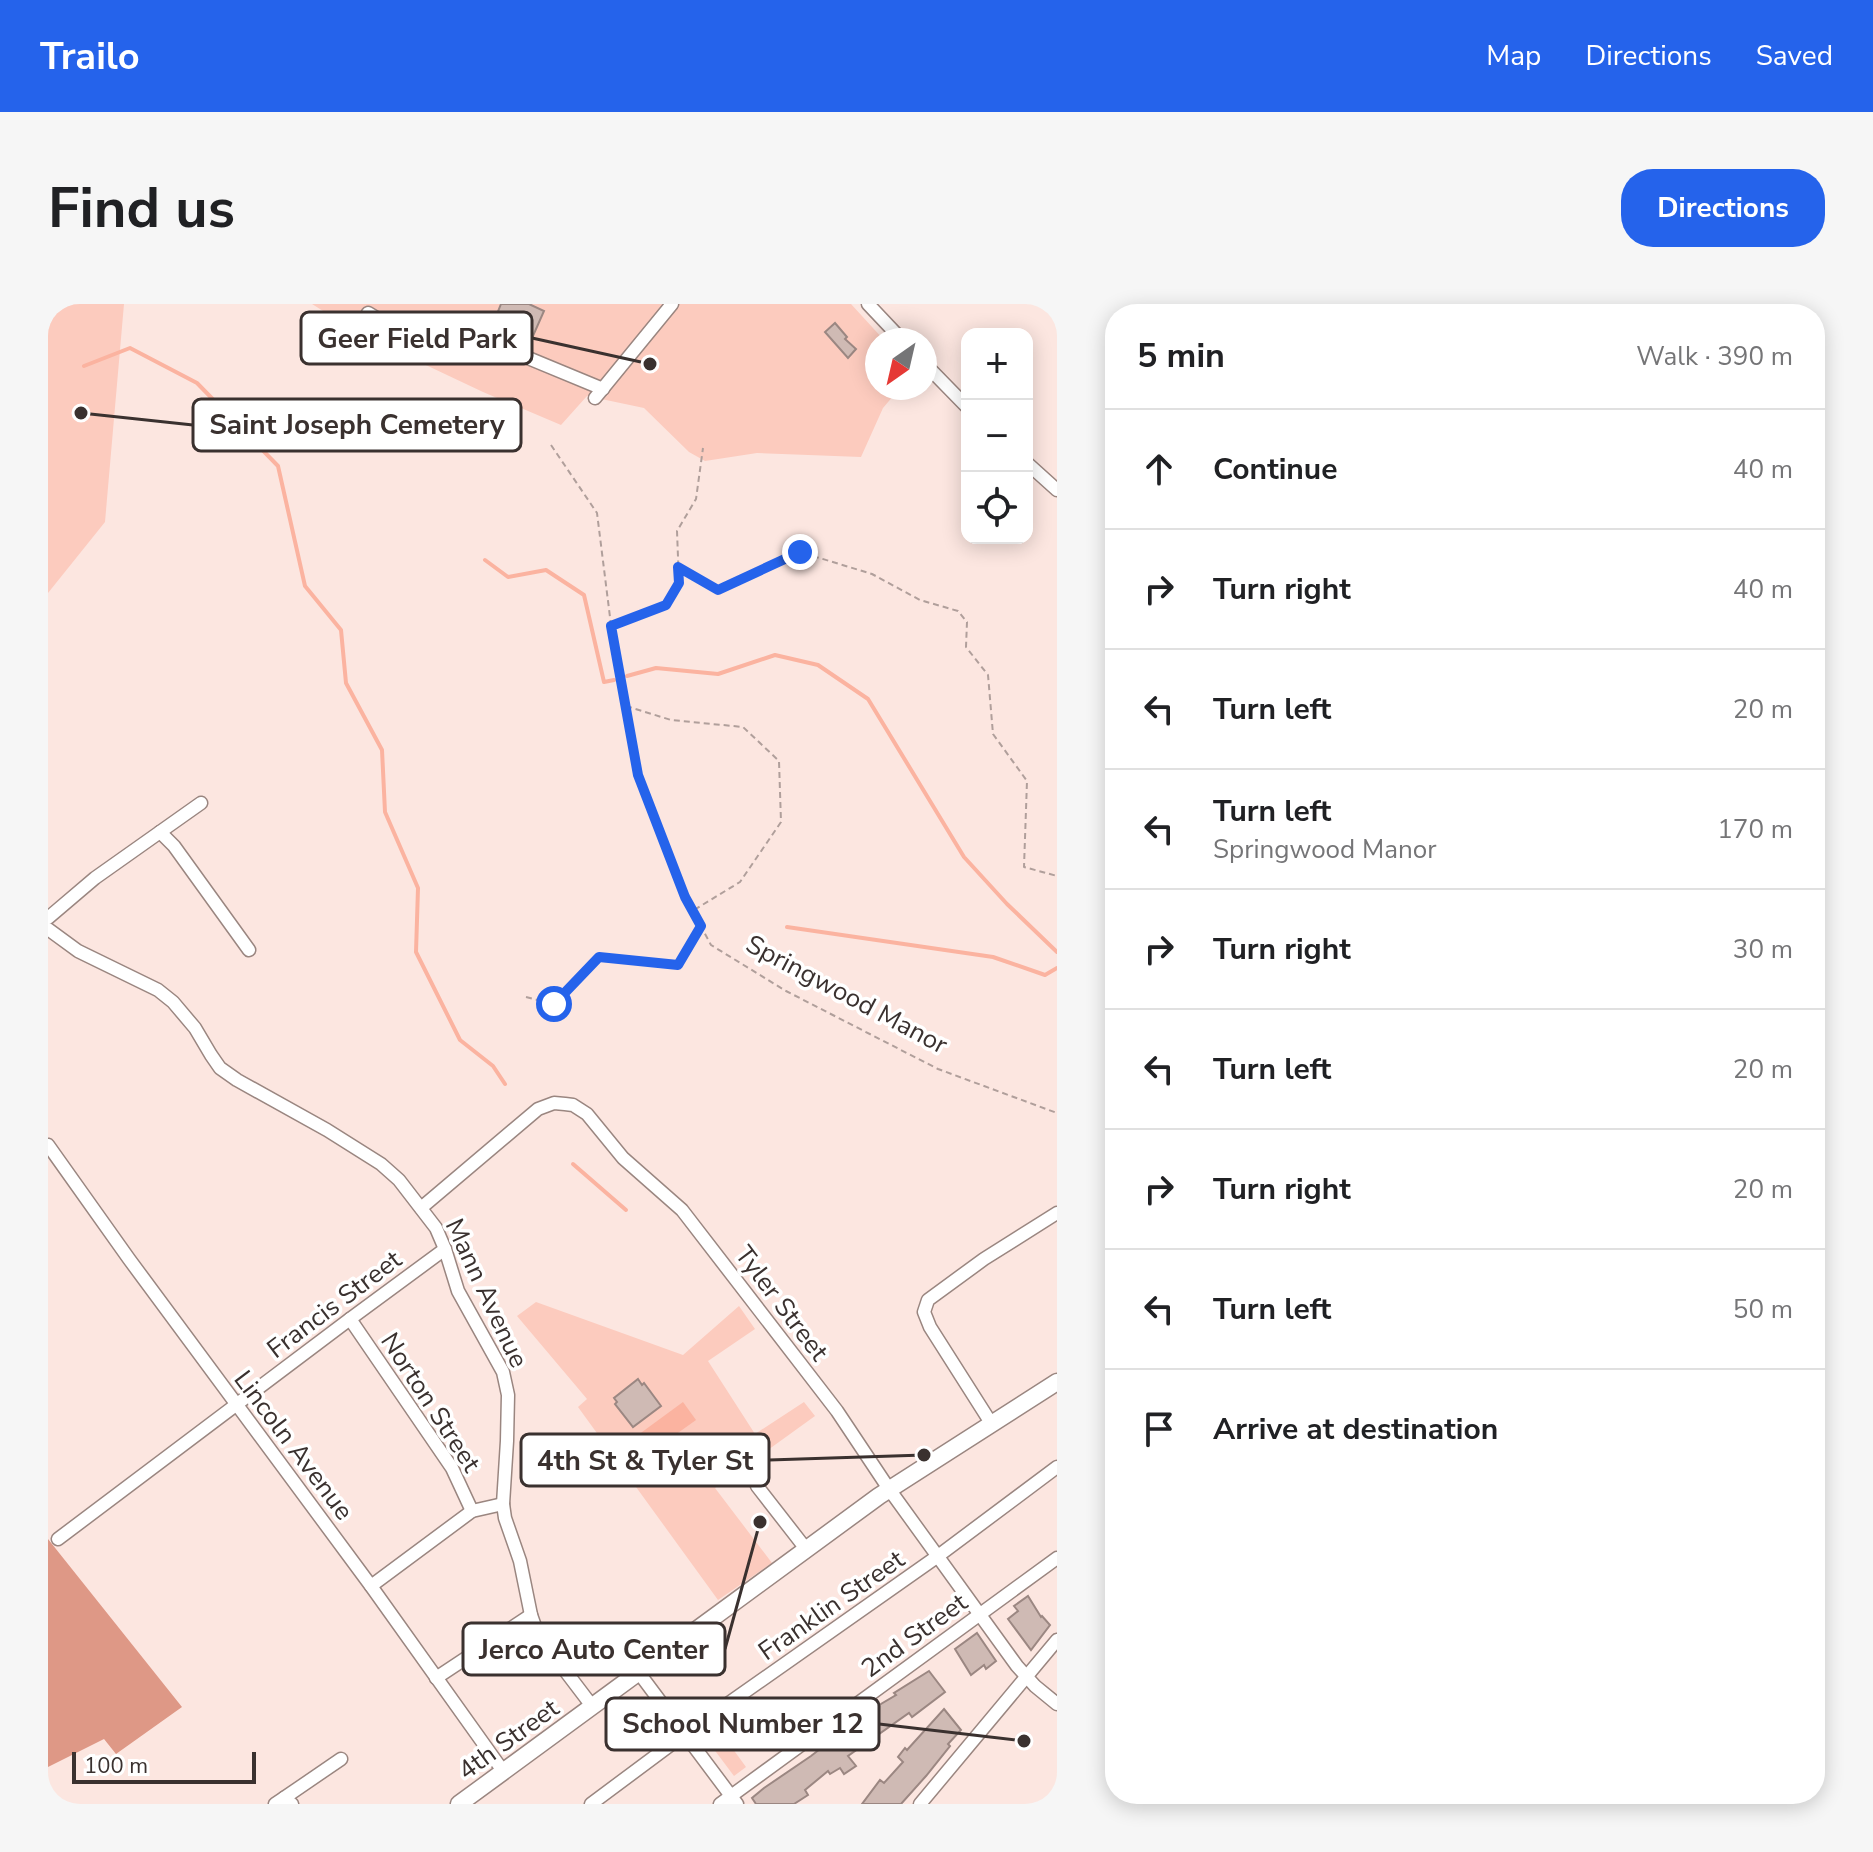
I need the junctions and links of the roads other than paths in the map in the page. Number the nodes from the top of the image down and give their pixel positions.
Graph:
1 (672, 304) edge
2 (868, 304) edge
3 (368, 313) dead end
4 (891, 328) edge
5 (937, 376) edge
6 (961, 401) edge
7 (1033, 467) edge
8 (1054, 482) edge
9 (201, 803) dead end
10 (160, 832) junction
11 (48, 918) edge
12 (48, 929) edge
13 (59, 938) junction
14 (48, 946) edge
15 (249, 950) dead end
16 (48, 1145) edge
17 (421, 1208) junction
18 (1057, 1213) edge
19 (445, 1249) junction
20 (350, 1319) junction
21 (1057, 1382) edge
22 (236, 1405) junction
23 (991, 1423) junction
24 (1057, 1467) edge
25 (757, 1486) dead end
26 (889, 1489) junction
27 (503, 1504) junction
28 (472, 1511) junction
29 (58, 1539) dead end
30 (806, 1549) junction
31 (938, 1556) junction
32 (1057, 1558) edge
33 (371, 1586) junction
34 (980, 1613) junction
35 (531, 1615) junction
36 (1057, 1640) edge
37 (639, 1673) junction
38 (1026, 1676) junction
39 (436, 1678) junction
40 (1057, 1704) edge
41 (592, 1706) junction
42 (685, 1734) junction
43 (341, 1759) dead end
44 (503, 1771) junction
45 (734, 1800) edge
46 (284, 1802) edge
47 (459, 1804) edge
48 (591, 1804) edge
49 (720, 1804) edge
50 (920, 1804) edge

1 - 3 street
2 - 4 street
5 - 6 street
7 - 8 street
9 - 10 street
10 - 11 street
10 - 15 street
12 - 13 street, Mann Avenue
13 - 14 street
13 - 17 street, Mann Avenue
16 - 22 street, Lincoln Avenue
17 - 19 street, Mann Avenue
17 - 26 street, Tyler Street
18 - 23 street
19 - 20 street, Francis Street
19 - 27 street, Mann Avenue
20 - 22 street, Francis Street
20 - 28 street, Norton Street
21 - 23 main road, 4th Street
22 - 29 street, Francis Street
22 - 33 street, Lincoln Avenue
23 - 26 main road, 4th Street
24 - 31 street, Franklin Street
25 - 30 street
26 - 30 main road, 4th Street
26 - 31 street, Tyler Street
27 - 28 street
27 - 35 street, Mann Avenue
28 - 33 street
30 - 37 main road, 4th Street
31 - 34 street, Tyler Street
31 - 42 street, Franklin Street
32 - 34 street, 2nd Street
33 - 39 street, Lincoln Avenue
34 - 38 street, Tyler Street
34 - 45 street, 2nd Street
35 - 39 street
35 - 41 street, Mann Avenue
36 - 38 street
37 - 41 main road, 4th Street
37 - 42 street
38 - 40 street
38 - 50 street
39 - 44 street, Lincoln Avenue
41 - 44 main road, 4th Street
42 - 45 street
42 - 48 street, Franklin Street
43 - 46 street
44 - 47 main road, 4th Street
45 - 49 street, 2nd Street

